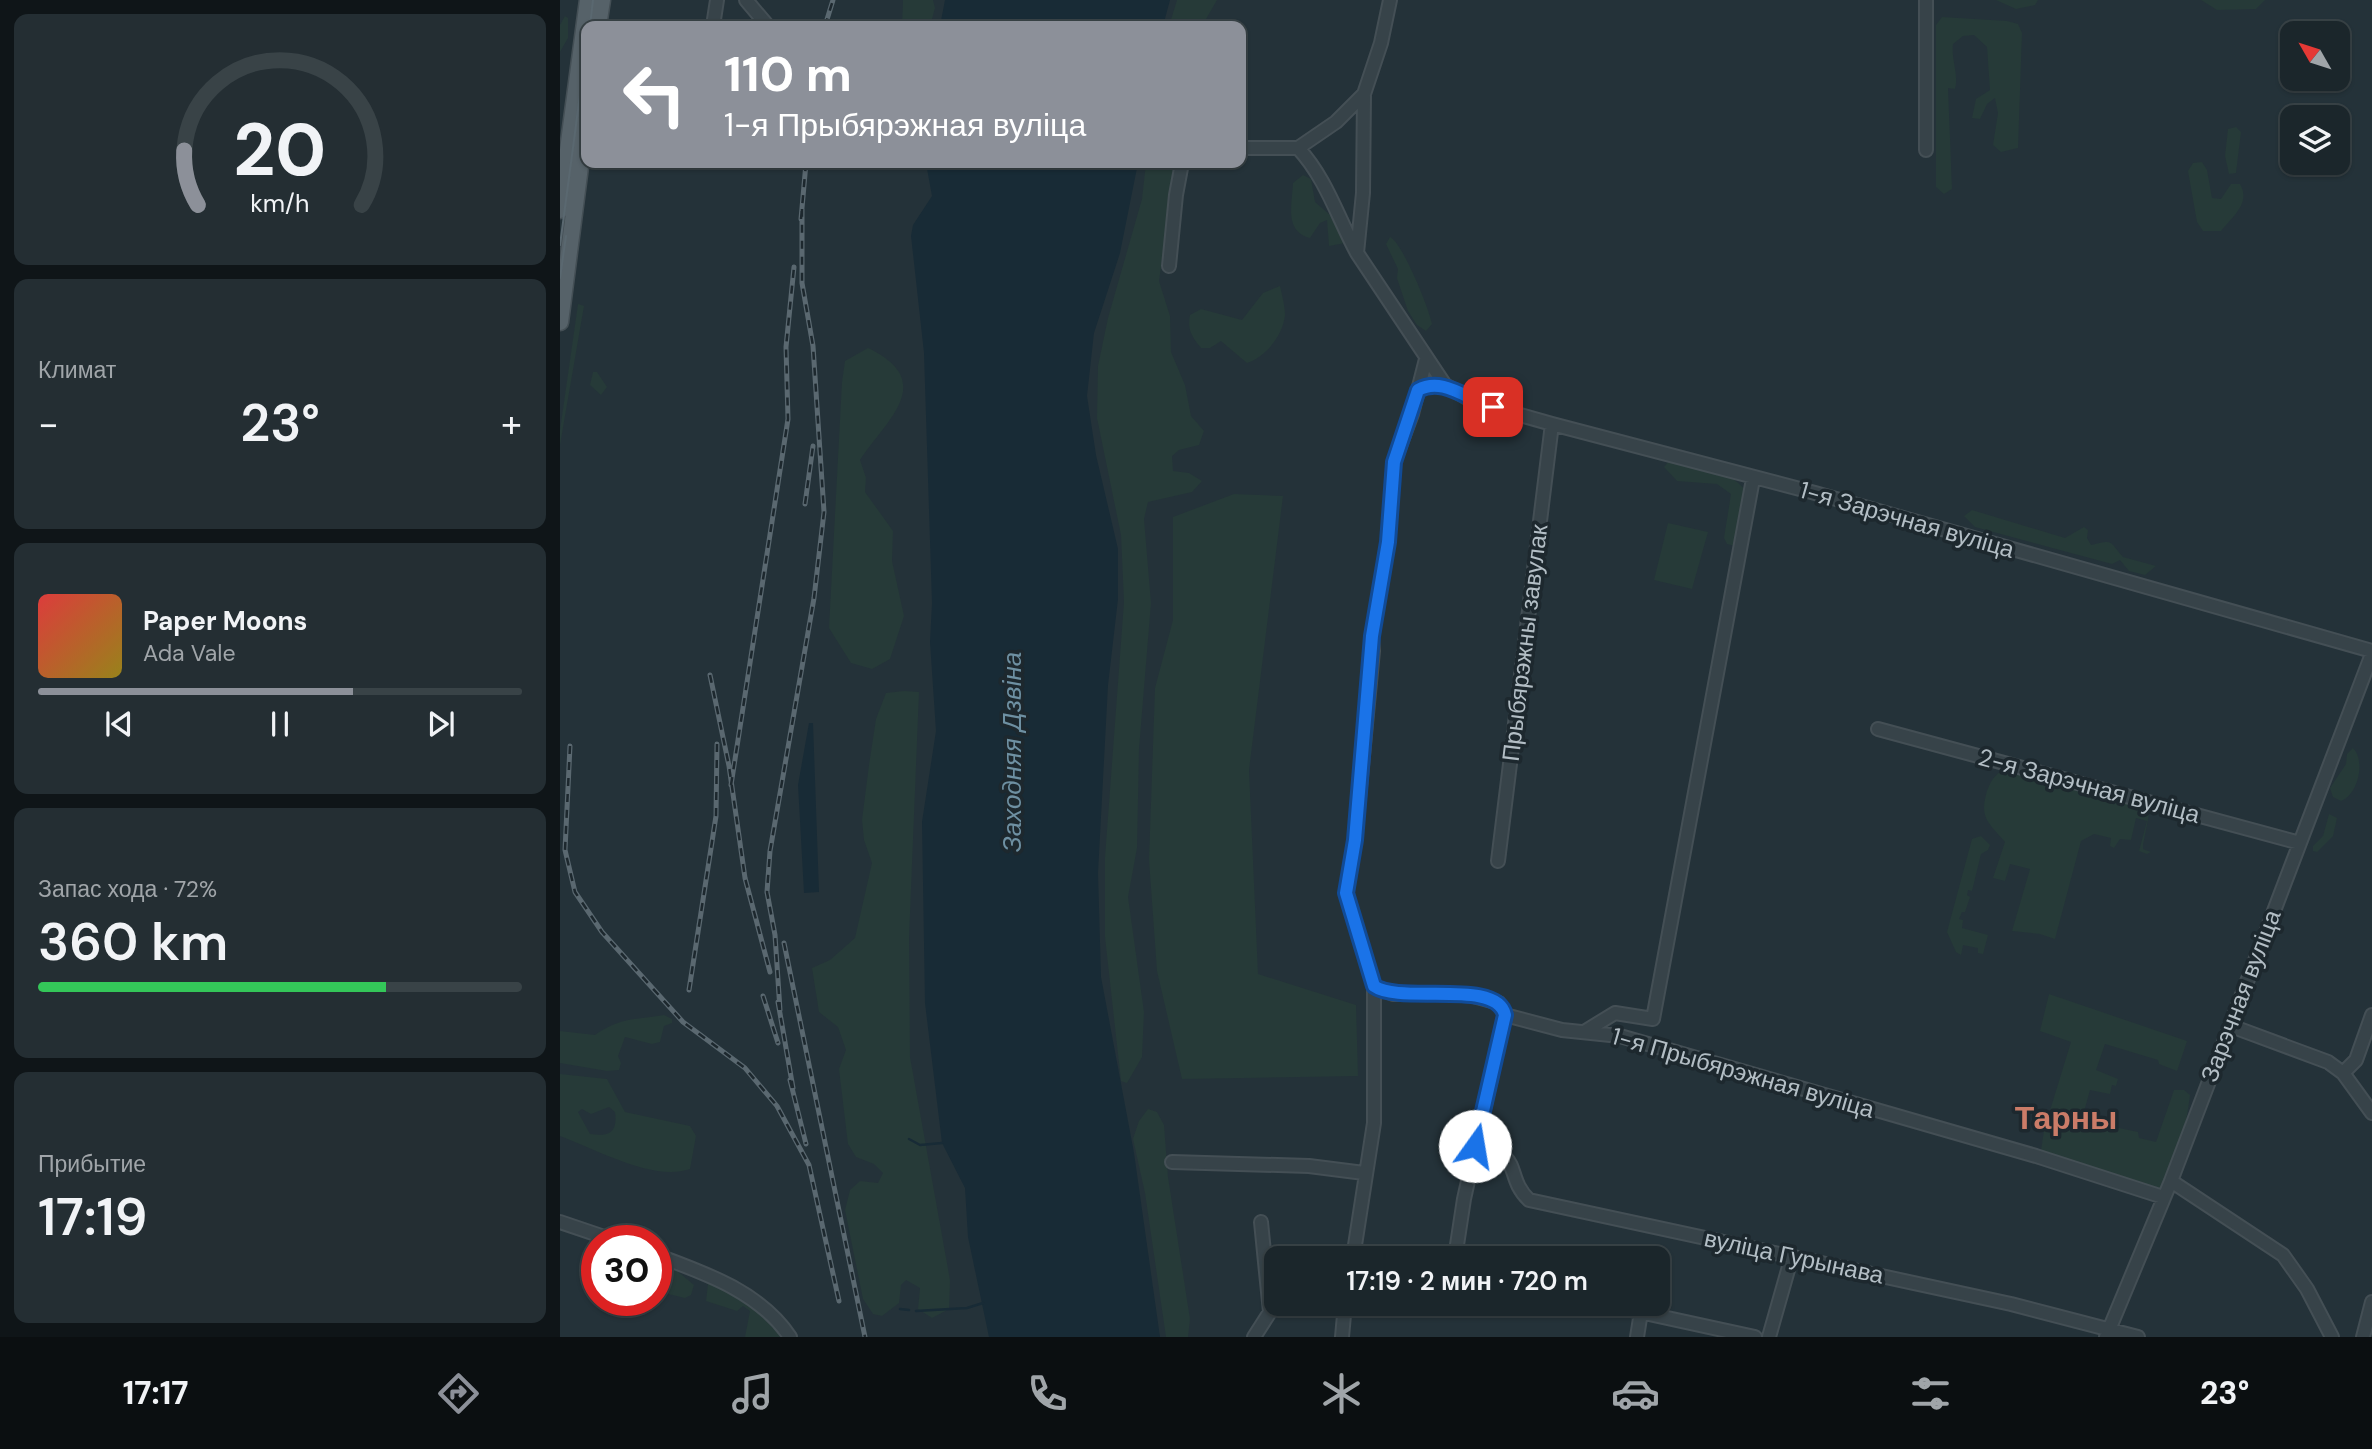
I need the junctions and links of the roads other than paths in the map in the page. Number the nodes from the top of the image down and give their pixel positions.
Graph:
1 (588, 0) edge
2 (602, 0) edge
3 (717, 0) edge
4 (746, 0) edge
5 (1390, 0) edge
6 (1926, 0) edge
7 (586, 21) edge
8 (599, 21) edge
9 (714, 21) edge
10 (764, 21) edge
11 (581, 74) edge
12 (1364, 94) junction
13 (581, 132) edge
14 (1246, 148) edge
15 (1298, 148) junction
16 (574, 149) edge
17 (1926, 150) dead end
18 (1181, 168) edge
19 (560, 209) edge
20 (1357, 254) junction
21 (1169, 266) dead end
22 (560, 322) edge
23 (1426, 359) junction
24 (1445, 385) junction
25 (1418, 390) junction
26 (1552, 424) junction
27 (1754, 479) junction
28 (2372, 652) edge
29 (1878, 729) dead end
30 (2300, 843) junction
31 (1499, 862) dead end
32 (1374, 986) junction
33 (1505, 1015) junction
34 (2372, 1015) edge
35 (2231, 1026) junction
36 (1584, 1032) junction
37 (2343, 1073) junction
38 (2372, 1113) edge
39 (1475, 1146) junction
40 (1172, 1162) dead end
41 (1364, 1173) junction
42 (2171, 1181) junction
43 (2163, 1197) junction
44 (560, 1222) edge
45 (1261, 1222) dead end
46 (581, 1229) edge
47 (1355, 1246) edge
48 (1457, 1246) edge
49 (1792, 1256) junction
50 (672, 1261) edge
51 (2372, 1302) edge
52 (1344, 1316) edge
53 (1641, 1316) edge
54 (1660, 1316) edge
55 (2107, 1333) edge
56 (790, 1337) edge
57 (1254, 1337) edge
58 (1342, 1337) edge
59 (1637, 1337) edge
60 (1755, 1337) edge
61 (1769, 1337) edge
62 (2138, 1337) edge
63 (2332, 1337) edge
64 (2363, 1337) edge

1 - 7 main road
2 - 8 main road
3 - 9 street
4 - 10 street
5 - 12 street
6 - 17 street
11 - 16 main road
12 - 15 street
12 - 20 street
13 - 16 main road
14 - 15 street
15 - 20 street, 1-я Зарэчная вуліца
16 - 19 main road
16 - 22 main road
18 - 21 street
20 - 23 street, 1-я Зарэчная вуліца
23 - 24 street, 1-я Зарэчная вуліца
23 - 25 street
24 - 25 street
24 - 26 street, 1-я Зарэчная вуліца
25 - 32 street
26 - 27 street, 1-я Зарэчная вуліца
26 - 31 street, Прыбярэжны завулак
27 - 28 street, 1-я Зарэчная вуліца
27 - 36 street
28 - 30 street, Зарэчная вуліца
29 - 30 street, 2-я Зарэчная вуліца
30 - 35 street, Зарэчная вуліца
32 - 33 street, 1-я Прыбярэжная вуліца
32 - 41 street
33 - 36 street, 1-я Прыбярэжная вуліца
33 - 39 street
34 - 37 street
35 - 37 street
35 - 42 street, Зарэчная вуліца
36 - 43 street, 1-я Прыбярэжная вуліца
37 - 38 street
39 - 48 street
39 - 49 street, вуліца Гурынава
40 - 41 street
41 - 47 street
42 - 43 street, Зарэчная вуліца
42 - 63 street
43 - 55 street, Зарэчная вуліца
44 - 46 street
45 - 57 street
49 - 55 street, вуліца Гурынава
49 - 61 street
50 - 56 street
51 - 64 street
52 - 58 street
53 - 59 street
54 - 60 street
55 - 62 street, вуліца Гурынава

